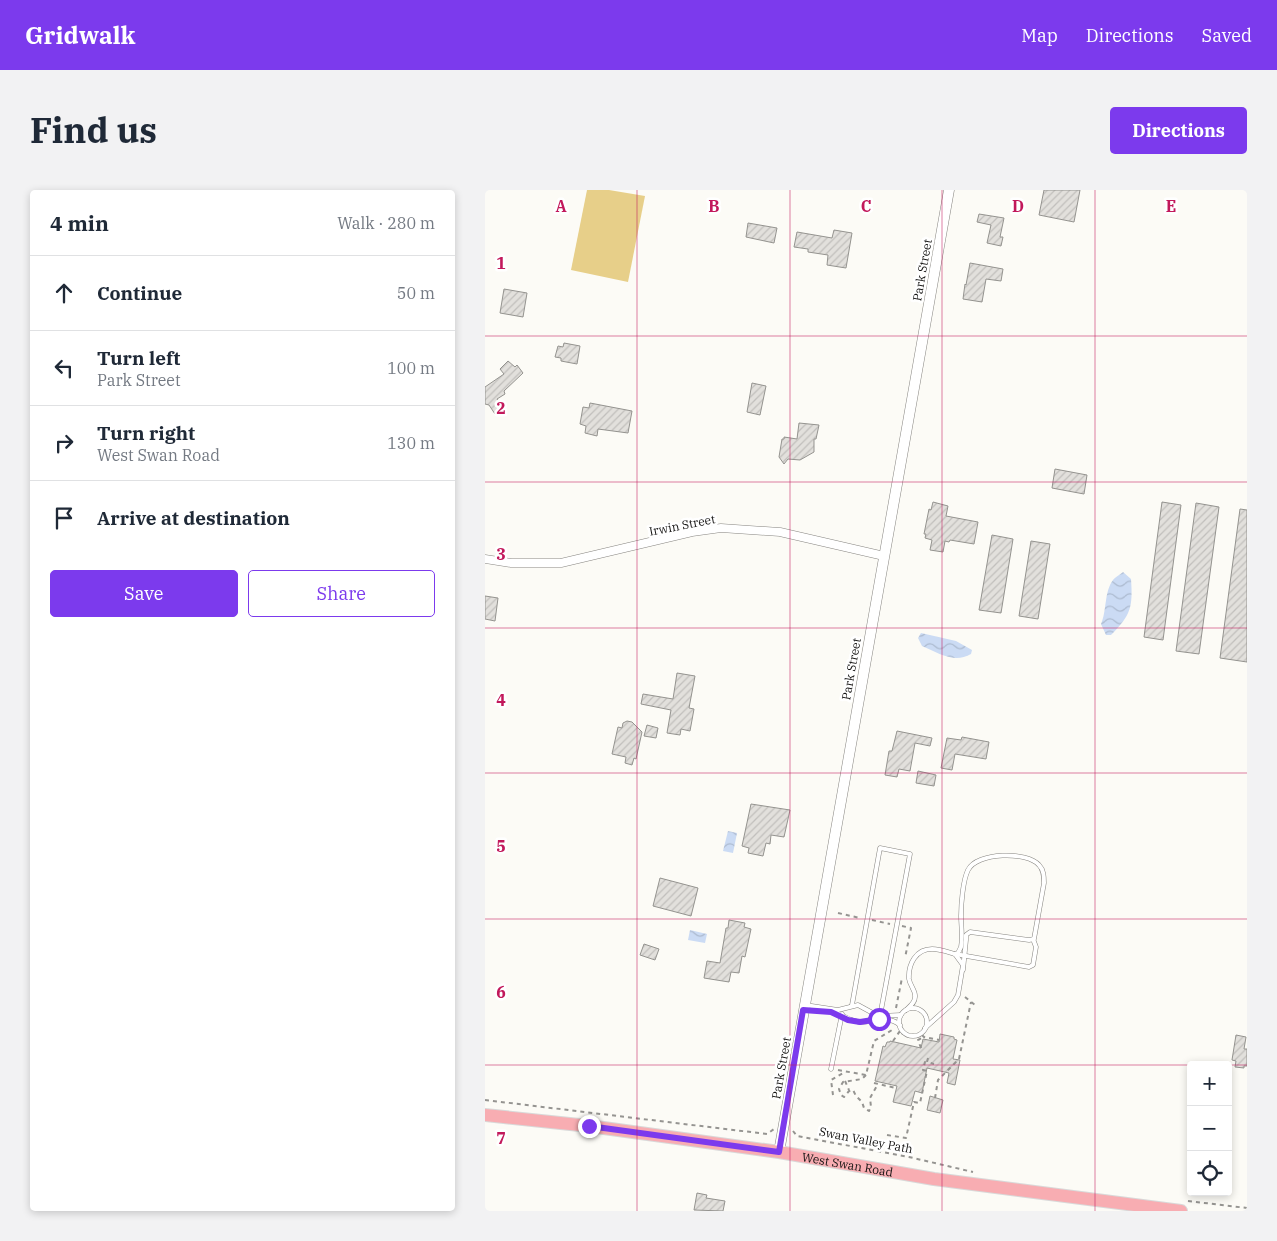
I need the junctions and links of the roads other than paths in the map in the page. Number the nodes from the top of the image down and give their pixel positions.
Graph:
1 (949, 190) edge
2 (884, 556) junction
3 (485, 559) edge
4 (1033, 939) junction
5 (955, 954) junction
6 (965, 956) junction
7 (963, 970) junction
8 (852, 1005) junction
9 (804, 1007) junction
10 (843, 1009) junction
11 (906, 1010) junction
12 (842, 1015) junction
13 (901, 1015) junction
14 (880, 1018) junction
15 (925, 1028) junction
16 (900, 1029) junction
17 (831, 1069) dead end
18 (485, 1115) edge
19 (779, 1152) junction
20 (1181, 1206) edge

1 - 2 street, Park Street
2 - 3 street, Irwin Street
2 - 9 street, Park Street
4 - 5 lane
4 - 6 lane
4 - 6 lane
5 - 6 lane
5 - 7 lane
5 - 11 lane
6 - 7 lane
7 - 15 lane
8 - 10 lane
8 - 14 lane
8 - 14 lane
9 - 10 lane
9 - 12 lane
9 - 19 street, Park Street
10 - 12 lane
11 - 13 lane
11 - 15 lane
12 - 14 lane
12 - 17 lane
13 - 14 lane
13 - 16 lane
14 - 16 lane
15 - 16 lane
18 - 19 main road, West Swan Road
19 - 20 main road, West Swan Road

